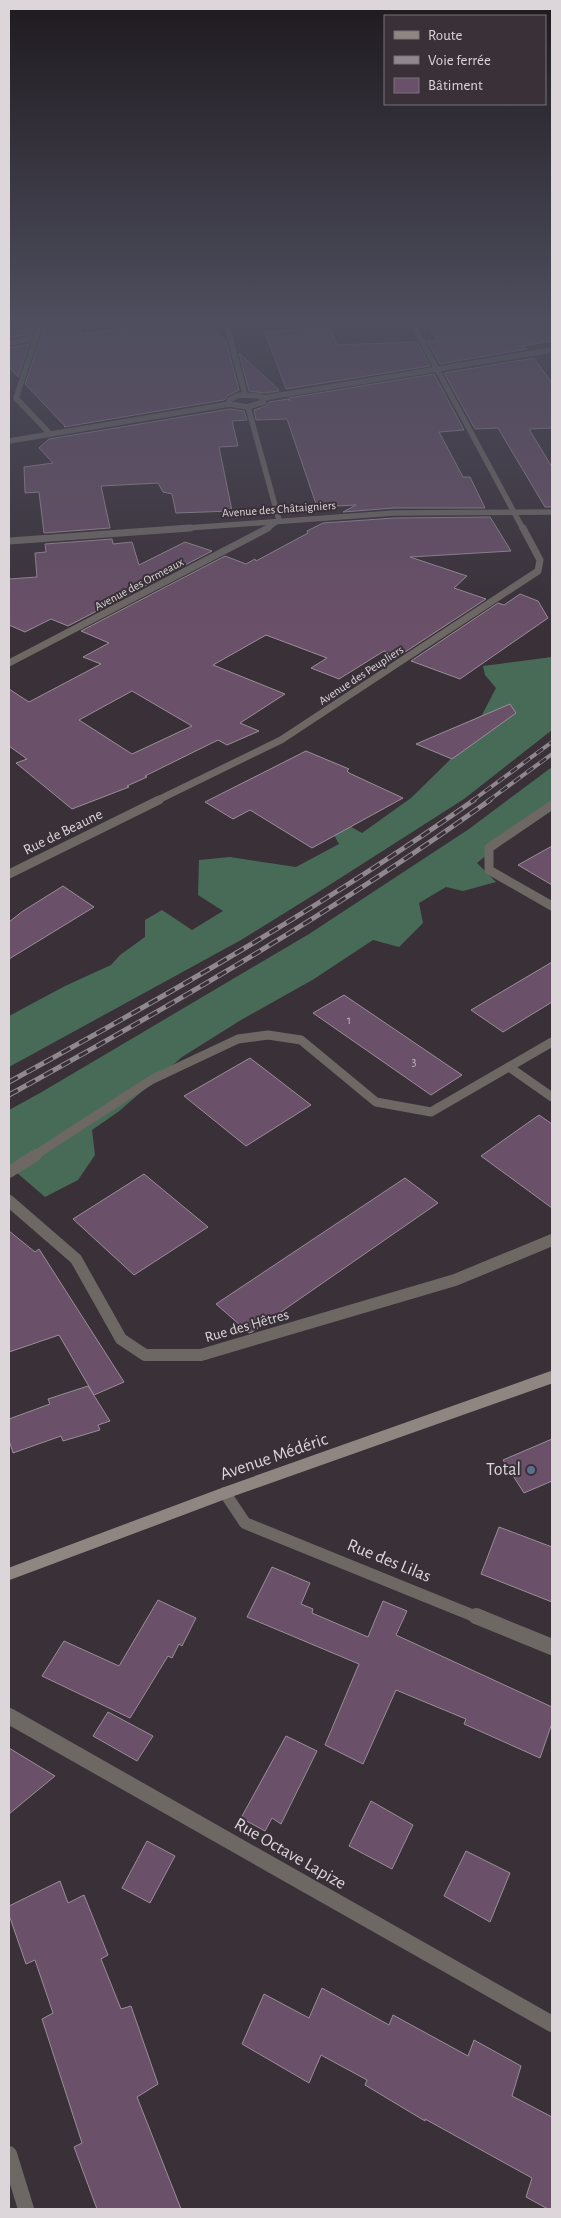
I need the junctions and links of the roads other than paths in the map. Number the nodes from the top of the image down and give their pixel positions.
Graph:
1 (39, 423) edge
2 (119, 423) edge
3 (252, 423) edge
4 (465, 423) edge
5 (50, 434) junction
6 (9, 441) edge
7 (514, 512) junction
8 (552, 512) edge
9 (278, 520) junction
10 (9, 541) edge
11 (9, 664) edge
12 (552, 805) edge
13 (129, 816) joint
14 (9, 874) edge
15 (552, 906) edge
16 (552, 1042) edge
17 (509, 1067) junction
18 (552, 1097) edge
19 (9, 1172) edge
20 (9, 1201) edge
21 (552, 1240) edge
22 (552, 1377) edge
23 (225, 1493) junction
24 (9, 1574) edge
25 (552, 1647) edge
26 (9, 1716) edge
27 (552, 2024) edge
28 (9, 2154) edge
29 (26, 2209) edge

1 - 5 street
2 - 5 street
3 - 9 street
4 - 7 street
5 - 6 street
7 - 8 street, Avenue des Châtaigniers
7 - 9 street, Avenue des Châtaigniers
7 - 13 street, Avenue des Peupliers
9 - 10 street, Avenue des Châtaigniers
9 - 11 street, Avenue des Ormeaux
12 - 15 street
13 - 14 street, Rue de Beaune
16 - 17 street
17 - 18 street
17 - 19 street
20 - 21 street, Rue des Hêtres
22 - 23 main road, Avenue Médéric
23 - 24 main road, Avenue Médéric
23 - 25 street, Rue des Lilas
26 - 27 street, Rue Octave Lapize
28 - 29 street

